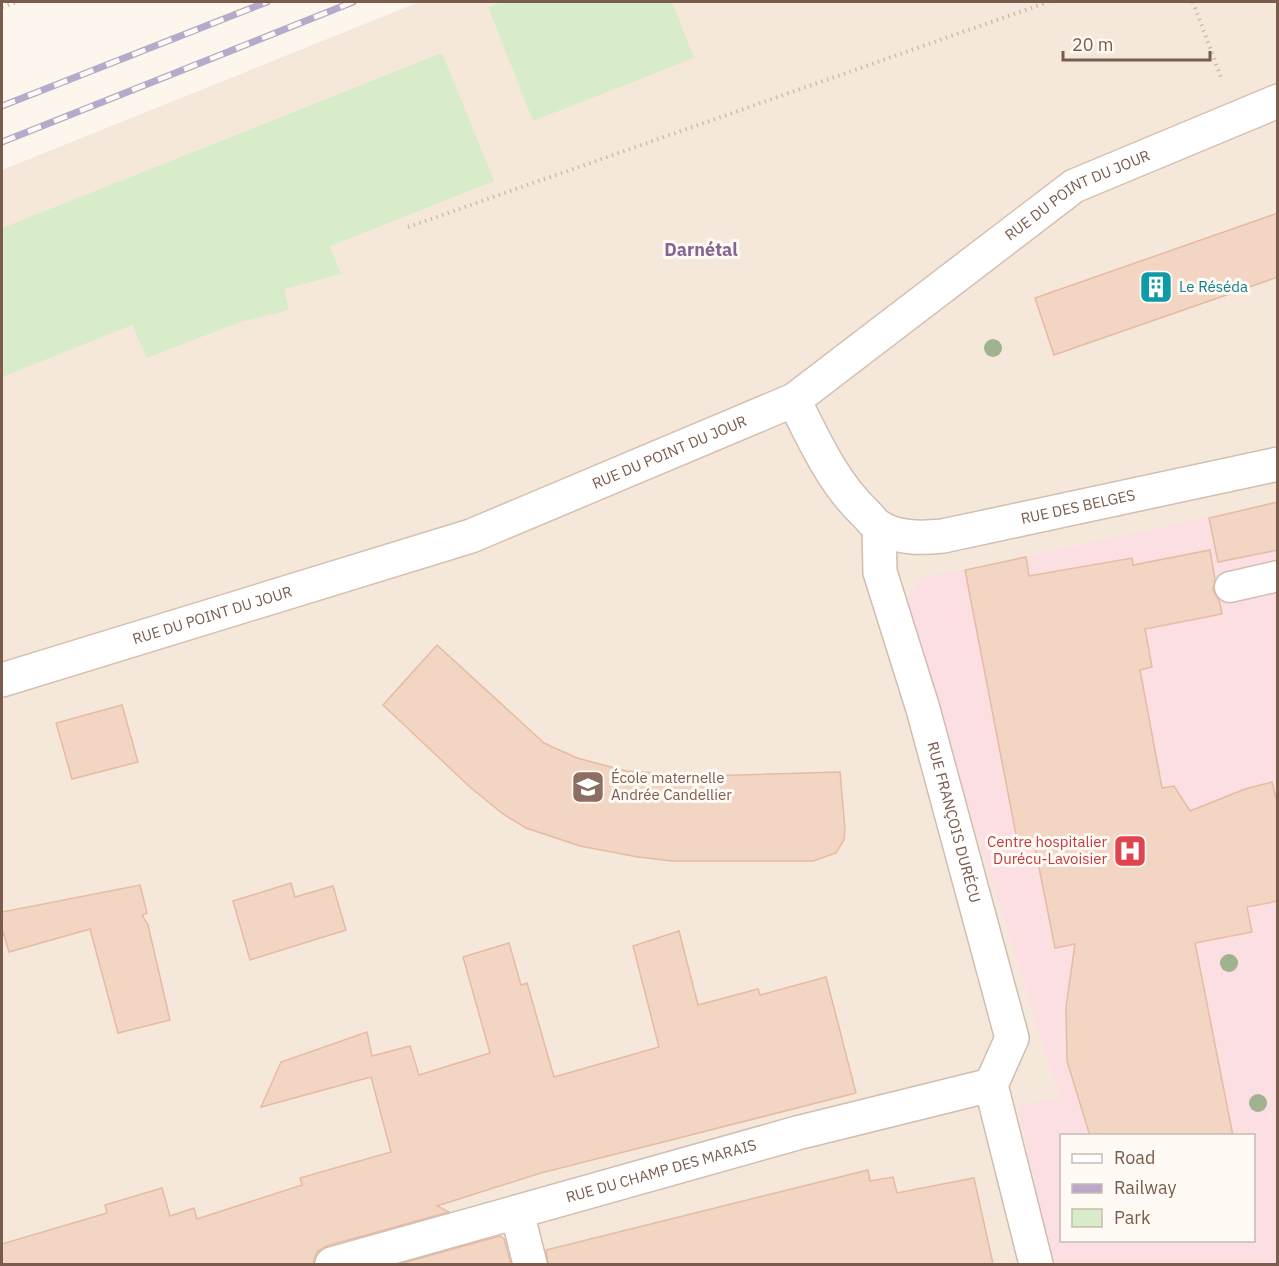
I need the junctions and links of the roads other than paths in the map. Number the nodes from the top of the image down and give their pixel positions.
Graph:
1 (1278, 101) edge
2 (794, 400) junction
3 (1278, 464) edge
4 (879, 527) junction
5 (1278, 576) edge
6 (1230, 586) dead end
7 (2, 680) edge
8 (991, 1085) junction
9 (517, 1212) junction
10 (332, 1264) edge
11 (530, 1264) edge
12 (1035, 1264) edge

1 - 2 street, RUE DU POINT DU JOUR
2 - 4 street
2 - 7 street, RUE DU POINT DU JOUR
3 - 4 street, RUE DES BELGES
4 - 8 street, RUE FRANÇOIS DURÉCU
5 - 6 lane
8 - 9 street, RUE DU CHAMP DES MARAIS
8 - 12 street
9 - 10 street, RUE DU CHAMP DES MARAIS
9 - 11 street

